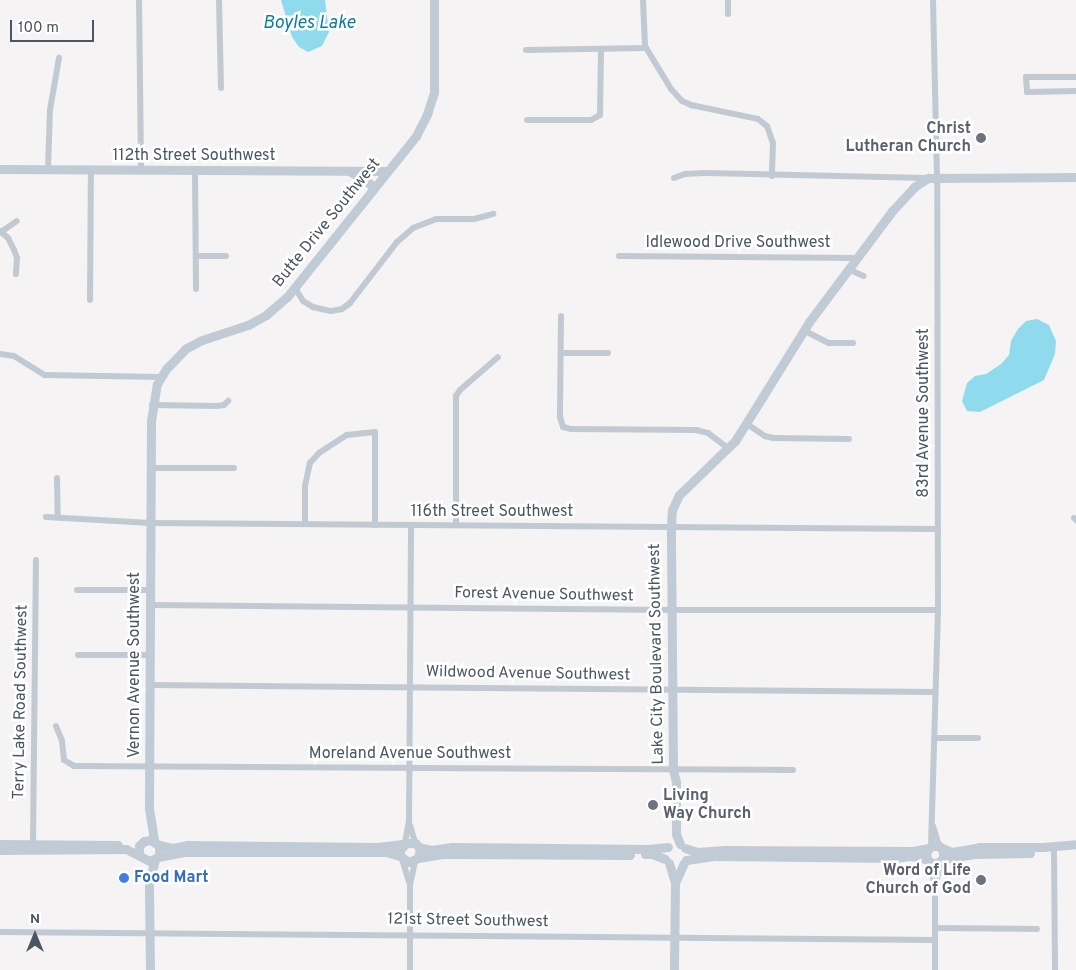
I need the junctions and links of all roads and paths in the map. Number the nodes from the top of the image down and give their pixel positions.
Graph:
1 (139, 0) edge
2 (219, 0) edge
3 (434, 0) edge
4 (644, 0) edge
5 (728, 0) edge
6 (933, 0) edge
7 (728, 14) dead end
8 (646, 48) junction
9 (526, 50) dead end
10 (601, 50) junction
11 (59, 58) dead end
12 (1076, 77) edge
13 (221, 88) dead end
14 (1076, 91) edge
15 (527, 120) dead end
16 (0, 169) edge
17 (48, 170) junction
18 (91, 170) junction
19 (141, 170) junction
20 (195, 171) junction
21 (349, 171) junction
22 (387, 171) junction
23 (772, 176) junction
24 (1076, 177) edge
25 (674, 178) dead end
26 (933, 178) junction
27 (374, 188) junction
28 (493, 214) dead end
29 (16, 221) dead end
30 (1, 232) edge
31 (196, 256) junction
32 (226, 256) dead end
33 (619, 256) dead end
34 (857, 258) junction
35 (849, 269) junction
36 (16, 274) dead end
37 (864, 276) dead end
38 (295, 288) junction
39 (196, 289) dead end
40 (90, 300) dead end
41 (561, 316) dead end
42 (805, 331) junction
43 (854, 344) dead end
44 (561, 353) junction
45 (608, 353) dead end
46 (0, 354) edge
47 (498, 357) dead end
48 (161, 377) junction
49 (228, 401) dead end
50 (152, 405) junction
51 (747, 424) junction
52 (849, 439) dead end
53 (728, 448) junction
54 (151, 468) junction
55 (234, 468) dead end
56 (57, 478) dead end
57 (46, 517) dead end
58 (58, 517) junction
59 (151, 523) junction
60 (305, 524) junction
61 (375, 525) junction
62 (411, 525) junction
63 (456, 525) junction
64 (671, 527) junction
65 (938, 529) junction
66 (36, 560) dead end
67 (78, 590) dead end
68 (151, 590) junction
69 (151, 605) junction
70 (411, 607) junction
71 (672, 610) junction
72 (938, 610) junction
73 (78, 655) dead end
74 (150, 655) junction
75 (150, 685) junction
76 (411, 686) junction
77 (673, 689) junction
78 (935, 692) junction
79 (56, 726) dead end
80 (935, 738) junction
81 (978, 738) dead end
82 (149, 766) junction
83 (410, 768) junction
84 (673, 770) junction
85 (793, 770) dead end
86 (149, 808) junction
87 (410, 821) junction
88 (676, 834) junction
89 (142, 842) junction
90 (156, 843) junction
91 (0, 844) edge
92 (33, 844) junction
93 (404, 844) junction
94 (1076, 844) edge
95 (417, 845) junction
96 (668, 846) junction
97 (683, 846) junction
98 (935, 847) junction
99 (1076, 849) edge
100 (0, 850) edge
101 (1054, 852) junction
102 (141, 857) junction
103 (156, 858) junction
104 (401, 858) junction
105 (417, 860) junction
106 (928, 860) junction
107 (667, 861) junction
108 (942, 861) junction
109 (685, 862) junction
110 (149, 882) junction
111 (675, 883) junction
112 (410, 885) junction
113 (935, 886) junction
114 (935, 928) junction
115 (1037, 929) dead end
116 (0, 932) edge
117 (149, 933) junction
118 (410, 934) junction
119 (674, 937) junction
120 (935, 940) junction
121 (1055, 969) dead end
122 (150, 970) edge
123 (410, 970) edge
124 (674, 970) edge
125 (935, 970) edge

1 - 19 street
2 - 13 street
3 - 22 street, Butte Drive Southwest
4 - 8 street
5 - 7 street
6 - 26 street, 83rd Avenue Southwest
8 - 10 street
8 - 23 street
9 - 10 street
10 - 15 street
11 - 17 street
12 - 14 street
16 - 17 street, 112th Street Southwest
17 - 18 street, 112th Street Southwest
18 - 19 street, 112th Street Southwest
18 - 40 street
19 - 20 street, 112th Street Southwest
20 - 21 street, 112th Street Southwest
20 - 31 street
21 - 22 street, 112th Street Southwest
21 - 27 street
22 - 27 street, Butte Drive Southwest
23 - 25 street
23 - 26 street
24 - 26 street
26 - 34 street
26 - 65 street, 83rd Avenue Southwest
27 - 38 street, Butte Drive Southwest
28 - 38 street
29 - 30 street
30 - 36 street
31 - 32 street
31 - 39 street
33 - 34 street, Idlewood Drive Southwest
34 - 35 street
35 - 37 street
35 - 42 street
38 - 48 street, Butte Drive Southwest
41 - 44 street
42 - 43 street
42 - 51 street
44 - 45 street
44 - 53 street
46 - 48 street
47 - 63 street
48 - 50 street, Butte Drive Southwest
49 - 50 street
50 - 54 street, Butte Drive Southwest
51 - 52 street
51 - 53 street
53 - 64 street, Lake City Boulevard Southwest
54 - 55 street
54 - 59 street, Butte Drive Southwest
56 - 58 street
57 - 58 street, 116th Street Southwest
58 - 59 street, 116th Street Southwest
59 - 60 street, 116th Street Southwest
59 - 68 street, Vernon Avenue Southwest
60 - 61 street, 116th Street Southwest
60 - 61 street
61 - 62 street, 116th Street Southwest
62 - 63 street, 116th Street Southwest
62 - 70 street
63 - 64 street, 116th Street Southwest
64 - 65 street, 116th Street Southwest
64 - 71 street, Lake City Boulevard Southwest
65 - 72 street, 83rd Avenue Southwest
66 - 92 street, Terry Lake Road Southwest
67 - 68 street
68 - 69 street, Vernon Avenue Southwest
69 - 70 street, Forest Avenue Southwest
69 - 74 street, Vernon Avenue Southwest
70 - 71 street, Forest Avenue Southwest
70 - 76 street
71 - 72 street, Forest Avenue Southwest
71 - 77 street, Lake City Boulevard Southwest
72 - 78 street, 83rd Avenue Southwest
73 - 74 street
74 - 75 street, Vernon Avenue Southwest
75 - 76 street, Wildwood Avenue Southwest
75 - 82 street, Vernon Avenue Southwest
76 - 77 street, Wildwood Avenue Southwest
76 - 83 street
77 - 78 street, Wildwood Avenue Southwest
77 - 84 street, Lake City Boulevard Southwest
78 - 80 street, 83rd Avenue Southwest
79 - 82 street, Moreland Avenue Southwest
80 - 81 street
80 - 98 street, 83rd Avenue Southwest
82 - 83 street, Moreland Avenue Southwest
82 - 86 street, Vernon Avenue Southwest
83 - 84 street, Moreland Avenue Southwest
83 - 87 street
84 - 85 street, Moreland Avenue Southwest
84 - 88 street, Lake City Boulevard Southwest
86 - 89 street, Vernon Avenue Southwest
86 - 90 street, Vernon Avenue Southwest
87 - 93 street
87 - 95 street
88 - 96 street
88 - 97 street, Lake City Boulevard Southwest
89 - 90 street
89 - 92 street
89 - 102 street
90 - 93 street
90 - 103 street
91 - 92 street
93 - 95 street
93 - 104 street
94 - 98 street
95 - 96 street
95 - 105 street
96 - 97 street
96 - 107 street
97 - 98 street
97 - 109 street
98 - 106 street
98 - 108 street
99 - 101 street
100 - 102 street
101 - 108 street
101 - 121 street
102 - 103 street
102 - 110 street
103 - 104 street
103 - 110 street
104 - 105 street
104 - 112 street
105 - 107 street
105 - 112 street
106 - 108 street
106 - 109 street
106 - 113 street
107 - 109 street
107 - 111 street
108 - 113 street
109 - 111 street
110 - 117 street
111 - 119 street
112 - 118 street
113 - 114 street
114 - 115 street
114 - 120 street
116 - 117 street, 121st Street Southwest
117 - 118 street, 121st Street Southwest
117 - 122 street
118 - 119 street, 121st Street Southwest
118 - 123 street
119 - 120 street, 121st Street Southwest
119 - 124 street
120 - 125 street

